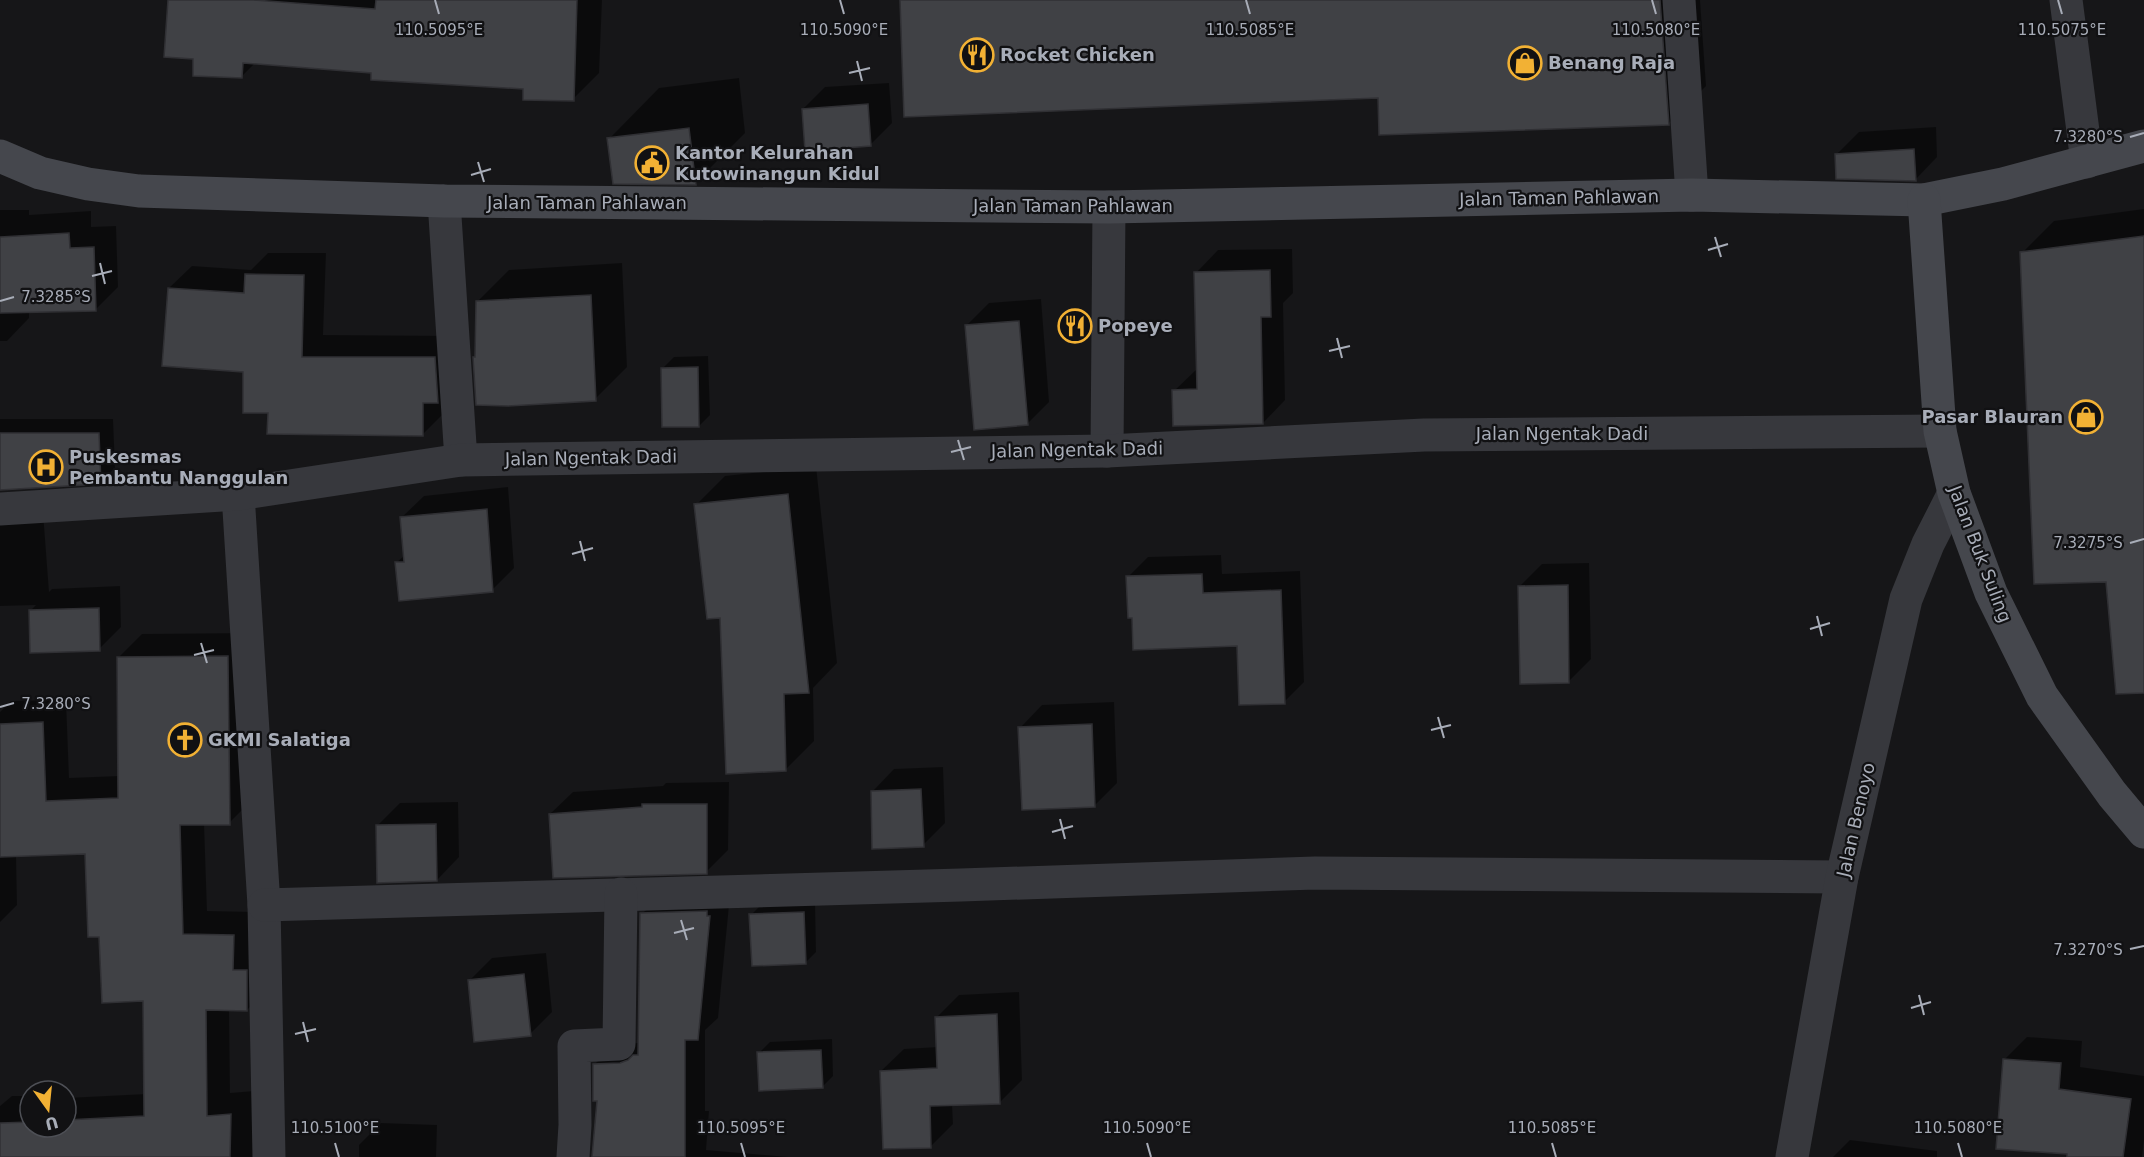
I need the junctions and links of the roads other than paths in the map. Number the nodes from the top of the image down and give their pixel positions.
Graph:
1 (1679, 0) edge
2 (2066, 0) edge
3 (2144, 146) edge
4 (0, 156) edge
5 (2087, 162) junction
6 (1692, 195) junction
7 (1924, 200) junction
8 (444, 201) junction
9 (1108, 207) junction
10 (1940, 431) junction
11 (1107, 451) junction
12 (461, 460) junction
13 (238, 494) junction
14 (1954, 494) junction
15 (0, 508) edge
16 (2144, 832) edge
17 (1842, 877) junction
18 (621, 894) junction
19 (264, 905) junction
20 (269, 1157) edge
21 (573, 1157) edge
22 (1792, 1157) edge

1 - 6 street
2 - 5 street
3 - 5 street, Jalan Taman Pahlawan
4 - 8 street, Jalan Taman Pahlawan
5 - 7 street, Jalan Taman Pahlawan
6 - 7 street, Jalan Taman Pahlawan
6 - 9 street, Jalan Taman Pahlawan
7 - 10 street, Jalan Buk Suling
8 - 9 street, Jalan Taman Pahlawan
8 - 12 street
9 - 11 street
10 - 11 street, Jalan Ngentak Dadi
10 - 14 street, Jalan Buk Suling
11 - 12 street, Jalan Ngentak Dadi
12 - 13 street, Jalan Ngentak Dadi
13 - 15 street, Jalan Ngentak Dadi
13 - 19 street
14 - 16 street, Jalan Buk Suling
14 - 17 street, Jalan Benoyo
17 - 18 street
17 - 22 street, Jalan Benoyo
18 - 19 street
18 - 21 street
19 - 20 street

